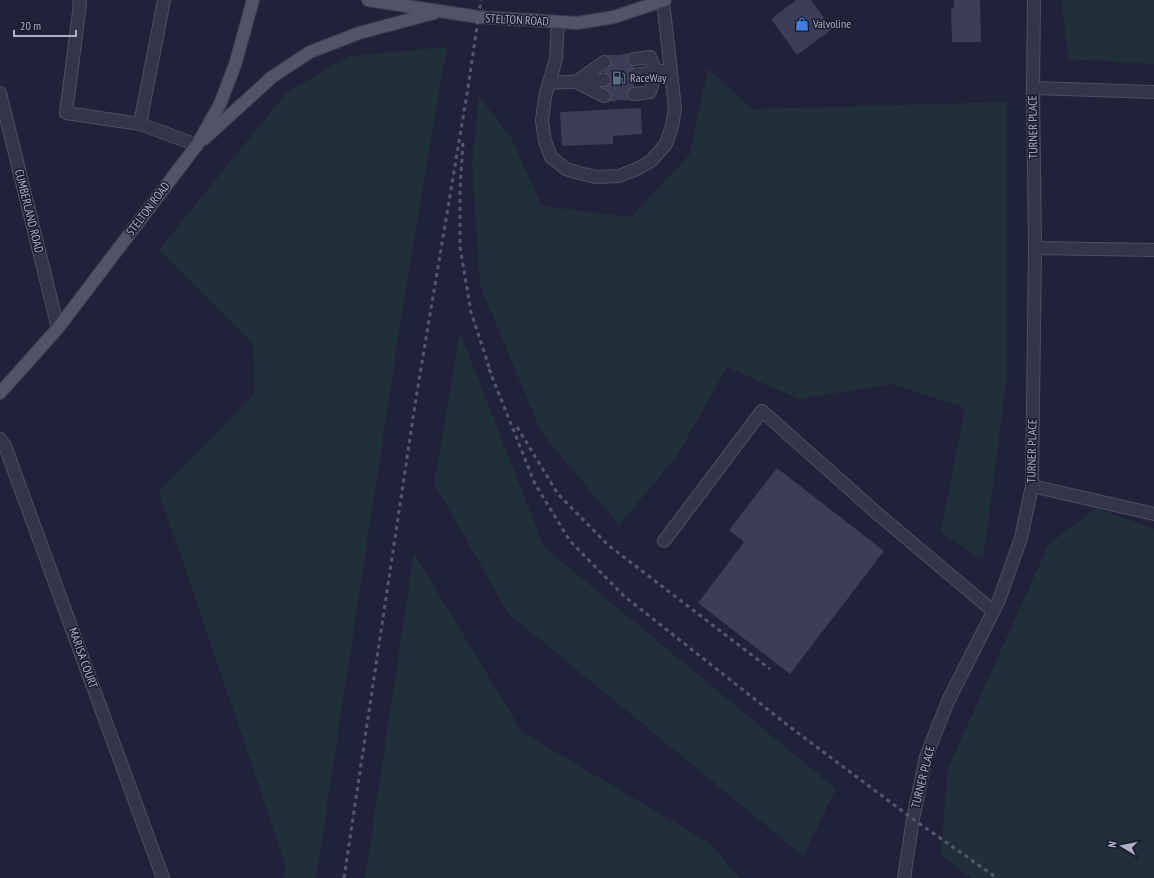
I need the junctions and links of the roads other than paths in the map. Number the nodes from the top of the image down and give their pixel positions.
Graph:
1 (79, 0) edge
2 (164, 0) edge
3 (253, 0) edge
4 (368, 0) edge
5 (1034, 0) edge
6 (664, 1) edge
7 (439, 11) junction
8 (558, 22) junction
9 (634, 59) tunnel mouth
10 (604, 62) tunnel mouth
11 (671, 70) junction
12 (656, 72) junction
13 (634, 75) tunnel mouth
14 (604, 80) tunnel mouth
15 (576, 82) junction
16 (548, 83) junction
17 (1033, 88) junction
18 (1154, 92) edge
19 (0, 93) edge
20 (634, 94) tunnel mouth
21 (604, 96) tunnel mouth
22 (140, 124) junction
23 (197, 145) junction
24 (1035, 248) junction
25 (1154, 250) edge
26 (58, 328) junction
27 (0, 393) edge
28 (0, 439) edge
29 (1032, 486) junction
30 (1154, 514) edge
31 (664, 541) dead end
32 (993, 611) junction
33 (163, 878) edge
34 (904, 878) edge

1 - 22 street
2 - 22 street
3 - 23 main road, STELTON ROAD
4 - 7 main road, STELTON ROAD
5 - 17 street, TURNER PLACE
6 - 8 main road, STELTON ROAD
6 - 11 street
7 - 8 main road, STELTON ROAD
7 - 23 main road
8 - 16 street
9 - 12 street
10 - 15 street
11 - 12 street
11 - 16 street
12 - 13 street
12 - 20 street
14 - 15 street
15 - 16 street
15 - 21 street
17 - 18 street
17 - 24 street, TURNER PLACE
19 - 26 street, CUMBERLAND ROAD
22 - 23 street
23 - 26 main road, STELTON ROAD
24 - 25 street
24 - 29 street, TURNER PLACE
26 - 27 main road, STELTON ROAD
28 - 33 street, MARISA COURT
29 - 30 street
29 - 32 street, TURNER PLACE
31 - 32 street
32 - 34 street, TURNER PLACE

